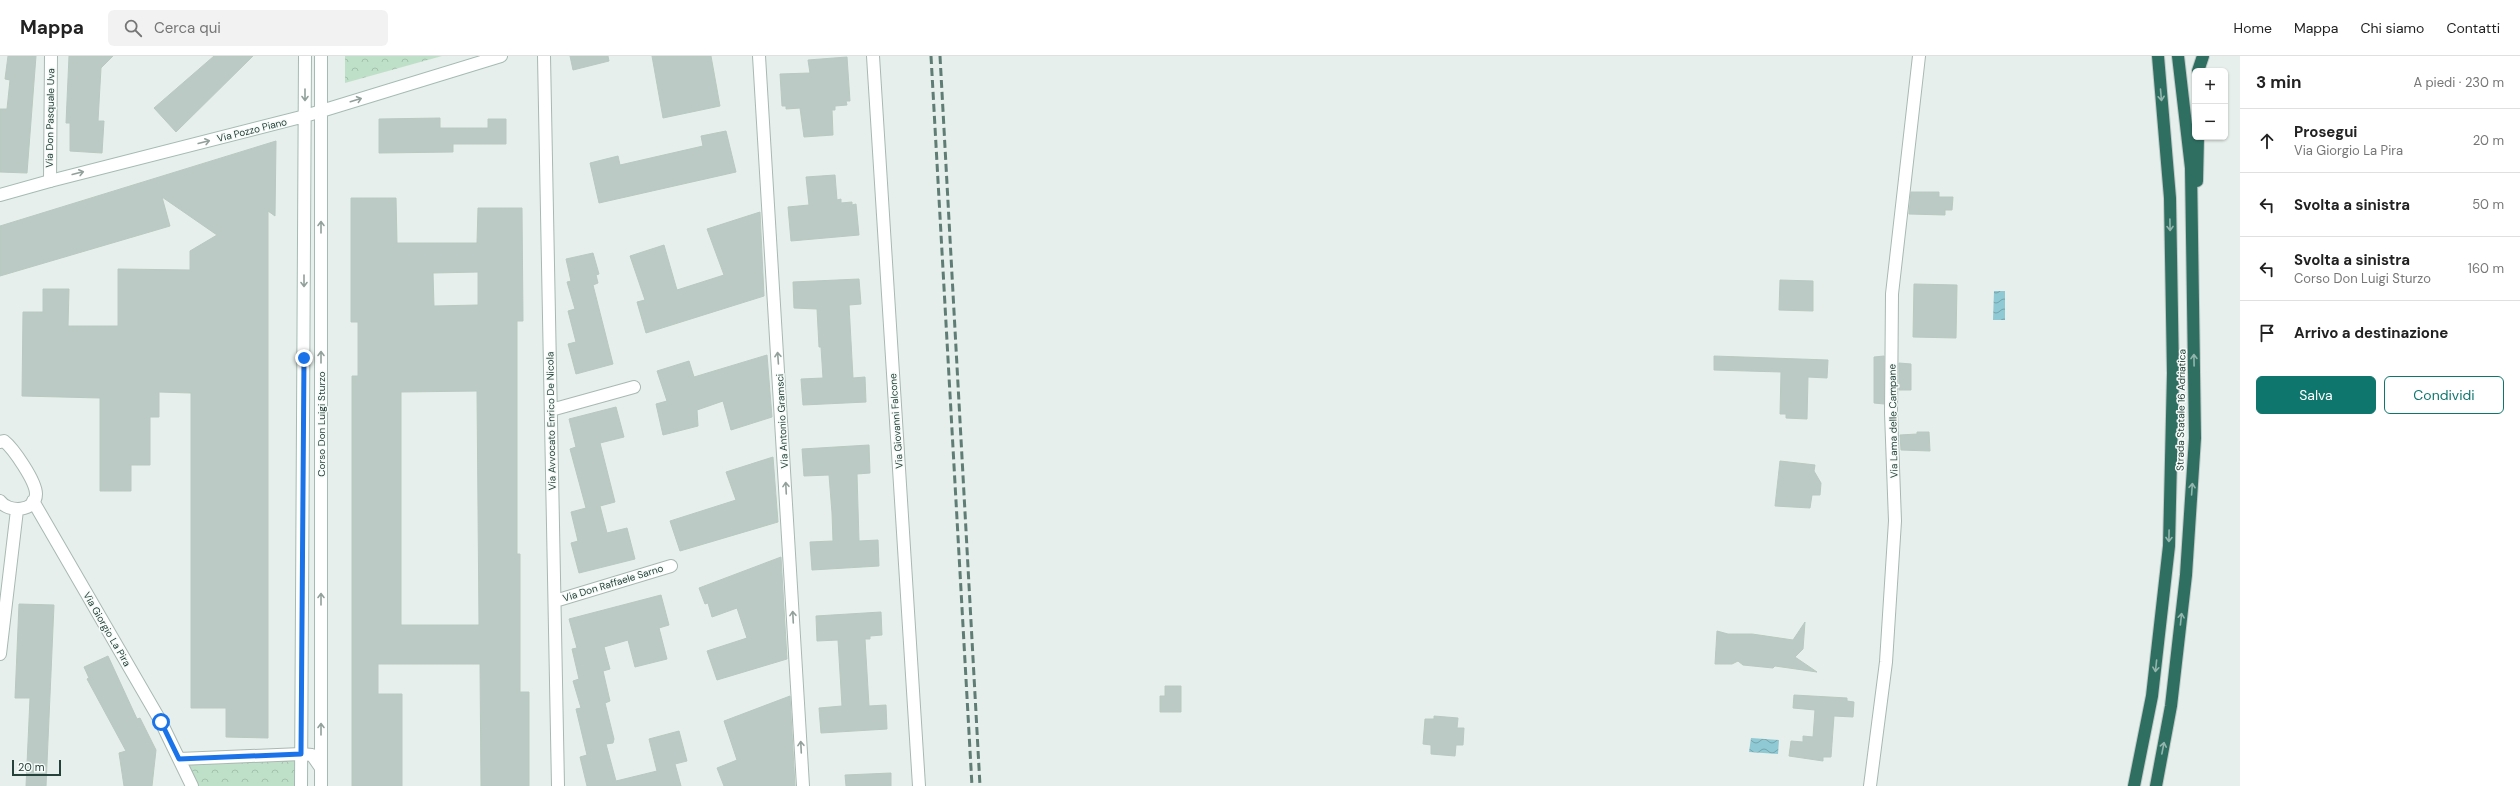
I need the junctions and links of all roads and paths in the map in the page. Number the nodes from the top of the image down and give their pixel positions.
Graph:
1 (51, 56) edge
2 (305, 56) edge
3 (321, 56) edge
4 (501, 56) edge
5 (544, 56) edge
6 (758, 56) edge
7 (873, 56) edge
8 (1919, 56) edge
9 (2158, 56) edge
10 (2178, 56) edge
11 (2203, 56) edge
12 (2199, 68) edge
13 (321, 111) junction
14 (305, 116) junction
15 (2198, 140) edge
16 (50, 181) junction
17 (0, 196) edge
18 (2193, 220) junction
19 (634, 387) dead end
20 (551, 410) junction
21 (0, 442) edge
22 (0, 501) edge
23 (33, 501) junction
24 (17, 510) junction
25 (670, 566) dead end
26 (555, 600) junction
27 (0, 654) edge
28 (301, 754) junction
29 (179, 759) junction
30 (321, 768) junction
31 (192, 786) edge
32 (301, 786) edge
33 (321, 786) edge
34 (558, 786) edge
35 (804, 786) edge
36 (919, 786) edge
37 (1870, 786) edge
38 (2134, 786) edge
39 (2156, 786) edge

1 - 16 street, Via Don Pasquale Uva
2 -> 14 street, Corso Don Luigi Sturzo
3 - 13 street, Corso Don Luigi Sturzo
13 -> 4 street, Via Pozzo Piano
5 - 20 street, Via Avvocato Enrico De Nicola
35 -> 6 street, Via Antonio Gramsci
7 - 36 street, Via Giovanni Falcone
8 - 37 street, Via Lama delle Campane
9 -> 38 highway, Strada Statale 16 Adriatica
10 - 18 highway, Strada Statale 16 Adriatica
11 - 12 highway
13 - 14 street, Via Pozzo Piano
30 -> 13 street, Corso Don Luigi Sturzo
16 -> 14 street, Via Pozzo Piano
14 -> 28 street, Corso Don Luigi Sturzo
15 - 18 highway
16 - 17 street, Via Pozzo Piano
39 -> 18 highway, Strada Statale 16 Adriatica
19 - 20 street
20 - 26 street, Via Avvocato Enrico De Nicola
21 - 23 street
22 - 24 street
23 - 24 street
23 - 29 street, Via Giorgio La Pira
24 - 27 street
25 - 26 street, Via Don Raffaele Sarno
26 - 34 street, Via Avvocato Enrico De Nicola
28 - 29 street
28 - 30 street
28 - 32 street, Corso Don Luigi Sturzo
29 - 31 street, Via Giorgio La Pira
30 - 33 street, Corso Don Luigi Sturzo

